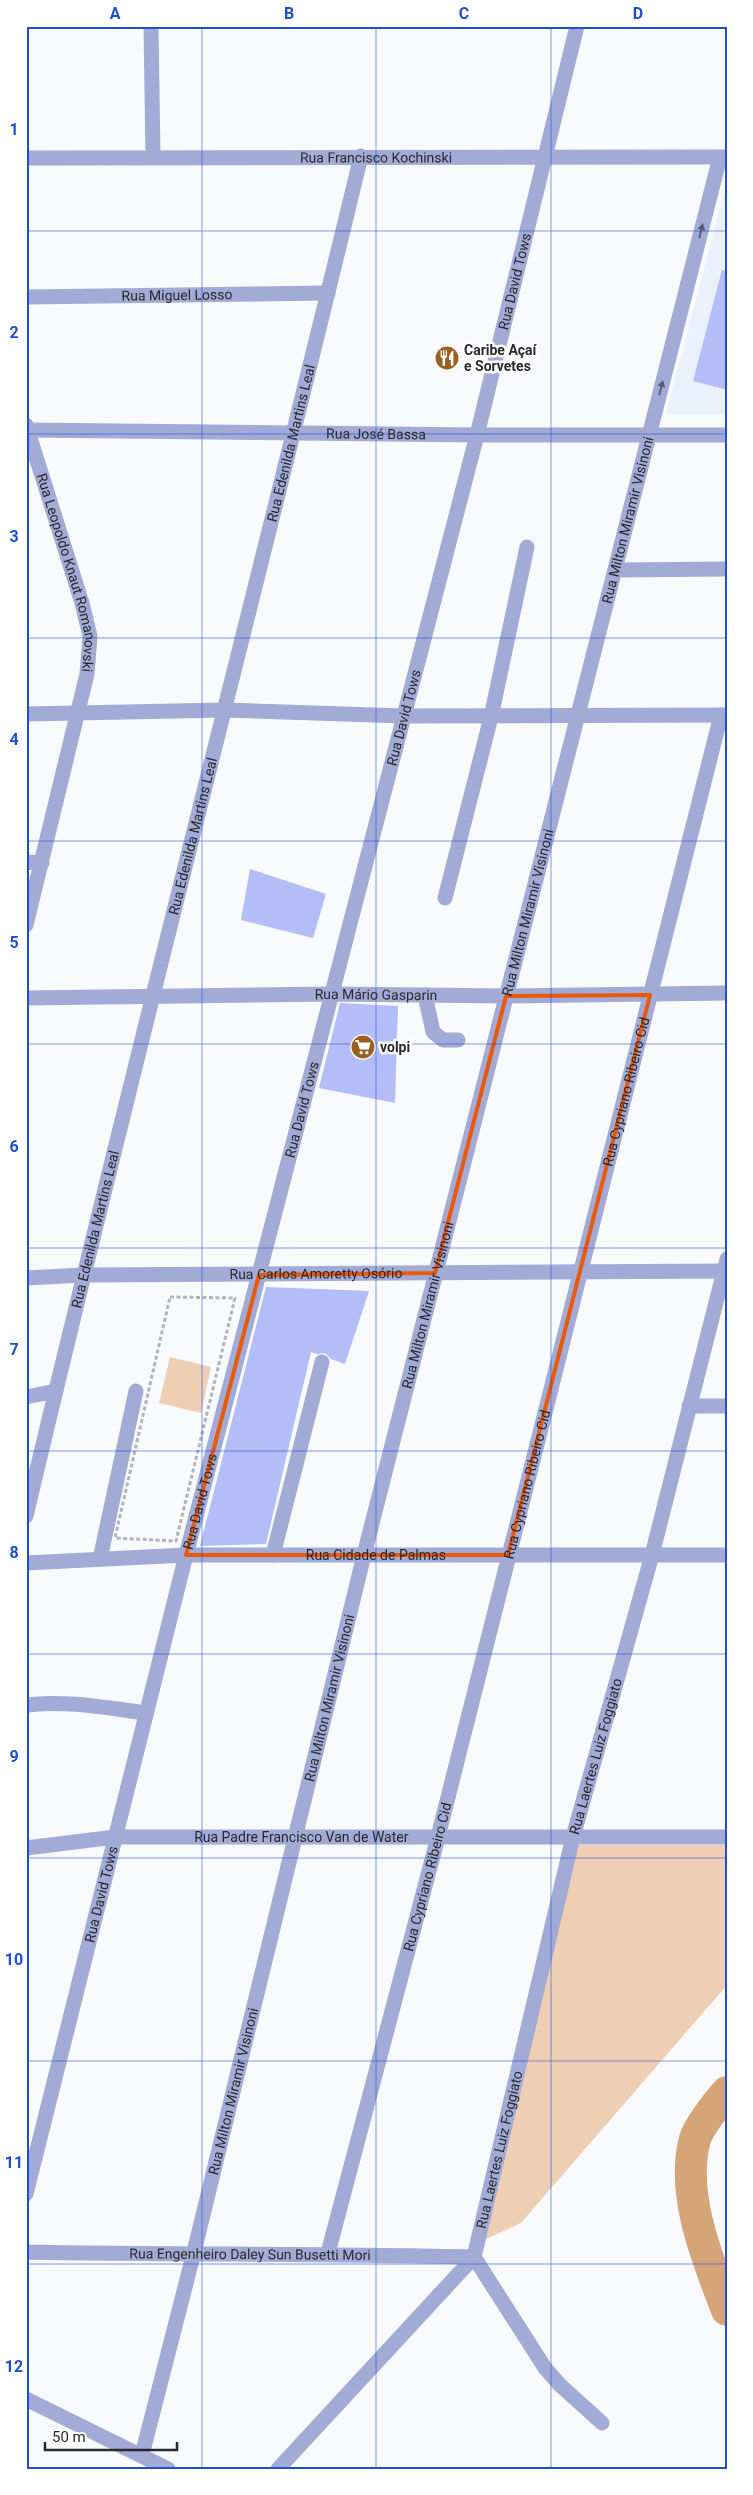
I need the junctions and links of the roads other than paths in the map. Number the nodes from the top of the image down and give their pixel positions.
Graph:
1 (151, 26) edge
2 (576, 26) edge
3 (361, 156) junction
4 (545, 156) junction
5 (153, 157) junction
6 (723, 157) edge
7 (26, 158) edge
8 (328, 293) junction
9 (26, 297) edge
10 (27, 428) edge
11 (295, 433) junction
12 (477, 435) junction
13 (649, 435) junction
14 (727, 435) edge
15 (527, 547) dead end
16 (727, 569) edge
17 (615, 570) junction
18 (224, 710) junction
19 (26, 714) edge
20 (77, 714) junction
21 (724, 715) edge
22 (404, 716) junction
23 (491, 716) junction
24 (578, 716) junction
25 (26, 862) edge
26 (42, 863) junction
27 (446, 898) dead end
28 (26, 925) edge
29 (727, 993) edge
30 (332, 994) junction
31 (425, 995) junction
32 (650, 995) junction
33 (506, 996) junction
34 (153, 997) junction
35 (26, 998) edge
36 (458, 1040) dead end
37 (726, 1267) edge
38 (436, 1273) junction
39 (580, 1273) junction
40 (83, 1275) junction
41 (259, 1275) junction
42 (26, 1278) edge
43 (322, 1362) dead end
44 (56, 1391) junction
45 (136, 1391) dead end
46 (26, 1397) edge
47 (689, 1406) junction
48 (727, 1406) edge
49 (26, 1516) edge
50 (652, 1554) junction
51 (727, 1554) edge
52 (186, 1555) junction
53 (273, 1555) junction
54 (364, 1555) junction
55 (508, 1555) junction
56 (100, 1559) junction
57 (26, 1563) edge
58 (26, 1706) edge
59 (146, 1713) junction
60 (726, 1833) edge
61 (115, 1837) junction
62 (296, 1837) junction
63 (438, 1837) junction
64 (573, 1837) junction
65 (26, 1848) edge
66 (26, 2194) edge
67 (26, 2252) edge
68 (328, 2253) junction
69 (193, 2256) junction
70 (474, 2257) junction
71 (26, 2399) edge
72 (602, 2423) dead end
73 (142, 2456) junction
74 (168, 2469) edge
75 (278, 2469) edge

1 - 5 street
2 - 4 street, Rua David Tows
3 - 4 street, Rua Francisco Kochinski
3 - 5 street, Rua Francisco Kochinski
3 - 8 street, Rua Edenilda Martins Leal
4 - 6 street, Rua Francisco Kochinski
4 - 12 street, Rua David Tows
5 - 7 street, Rua Francisco Kochinski
13 -> 6 street, Rua Milton Miramir Visinoni
8 - 9 street, Rua Miguel Losso
8 - 11 street, Rua Edenilda Martins Leal
10 - 11 street, Rua José Bassa
10 - 20 street, Rua Leopoldo Knaut Romanovski
11 - 12 street, Rua José Bassa
11 - 18 street, Rua Edenilda Martins Leal
12 - 13 street, Rua José Bassa
12 - 22 street, Rua David Tows
13 - 14 street, Rua José Bassa
13 - 17 street, Rua Milton Miramir Visinoni
15 - 23 street
16 - 17 street
17 - 24 street, Rua Milton Miramir Visinoni
18 - 20 street
18 - 22 street
18 - 34 street, Rua Edenilda Martins Leal
19 - 20 street
20 - 26 street, Rua Leopoldo Knaut Romanovski
21 - 24 street
21 - 32 street, Rua Cypriano Ribeiro Cid
22 - 23 street
22 - 30 street, Rua David Tows
23 - 24 street
23 - 27 street
24 - 33 street, Rua Milton Miramir Visinoni
25 - 26 street
26 - 28 street, Rua Leopoldo Knaut Romanovski
29 - 32 street, Rua Mário Gasparin
30 - 31 street, Rua Mário Gasparin
30 - 34 street, Rua Mário Gasparin
30 - 41 street, Rua David Tows
31 - 33 street, Rua Mário Gasparin
31 - 36 street
32 - 33 street, Rua Mário Gasparin
32 - 39 street, Rua Cypriano Ribeiro Cid
33 - 38 street, Rua Milton Miramir Visinoni
34 - 35 street, Rua Mário Gasparin
34 - 40 street, Rua Edenilda Martins Leal
37 - 39 street, Rua Carlos Amoretty Osório
37 - 47 street, Rua Laertes Luiz Foggiato
38 - 39 street, Rua Carlos Amoretty Osório
38 - 41 street, Rua Carlos Amoretty Osório
38 - 54 street, Rua Milton Miramir Visinoni
39 - 55 street, Rua Cypriano Ribeiro Cid
40 - 41 street, Rua Carlos Amoretty Osório
40 - 42 street, Rua Carlos Amoretty Osório
40 - 44 street, Rua Edenilda Martins Leal
41 - 52 street, Rua David Tows
43 - 53 street
44 - 46 street
44 - 49 street, Rua Edenilda Martins Leal
45 - 56 street
47 - 48 street
47 - 50 street, Rua Laertes Luiz Foggiato
50 - 51 street, Rua Cidade de Palmas
50 - 55 street, Rua Cidade de Palmas
50 - 64 street, Rua Laertes Luiz Foggiato
52 - 53 street, Rua Cidade de Palmas
52 - 56 street, Rua Cidade de Palmas
52 - 59 street, Rua David Tows
53 - 54 street, Rua Cidade de Palmas
54 - 55 street, Rua Cidade de Palmas
54 - 62 street, Rua Milton Miramir Visinoni
55 - 63 street, Rua Cypriano Ribeiro Cid
56 - 57 street, Rua Cidade de Palmas
58 - 59 street
59 - 61 street, Rua David Tows
60 - 64 street, Rua Padre Francisco Van de Water
61 - 62 street, Rua Padre Francisco Van de Water
61 - 65 street, Rua Padre Francisco Van de Water
61 - 66 street, Rua David Tows
62 - 63 street, Rua Padre Francisco Van de Water
62 - 69 street, Rua Milton Miramir Visinoni
63 - 64 street, Rua Padre Francisco Van de Water
63 - 68 street, Rua Cypriano Ribeiro Cid
64 - 70 street, Rua Laertes Luiz Foggiato
67 - 69 street, Rua Engenheiro Daley Sun Busetti Mori
68 - 69 street, Rua Engenheiro Daley Sun Busetti Mori
68 - 70 street, Rua Engenheiro Daley Sun Busetti Mori
69 - 73 street, Rua Milton Miramir Visinoni
70 - 72 street
70 - 75 street
71 - 73 street
73 - 74 street

